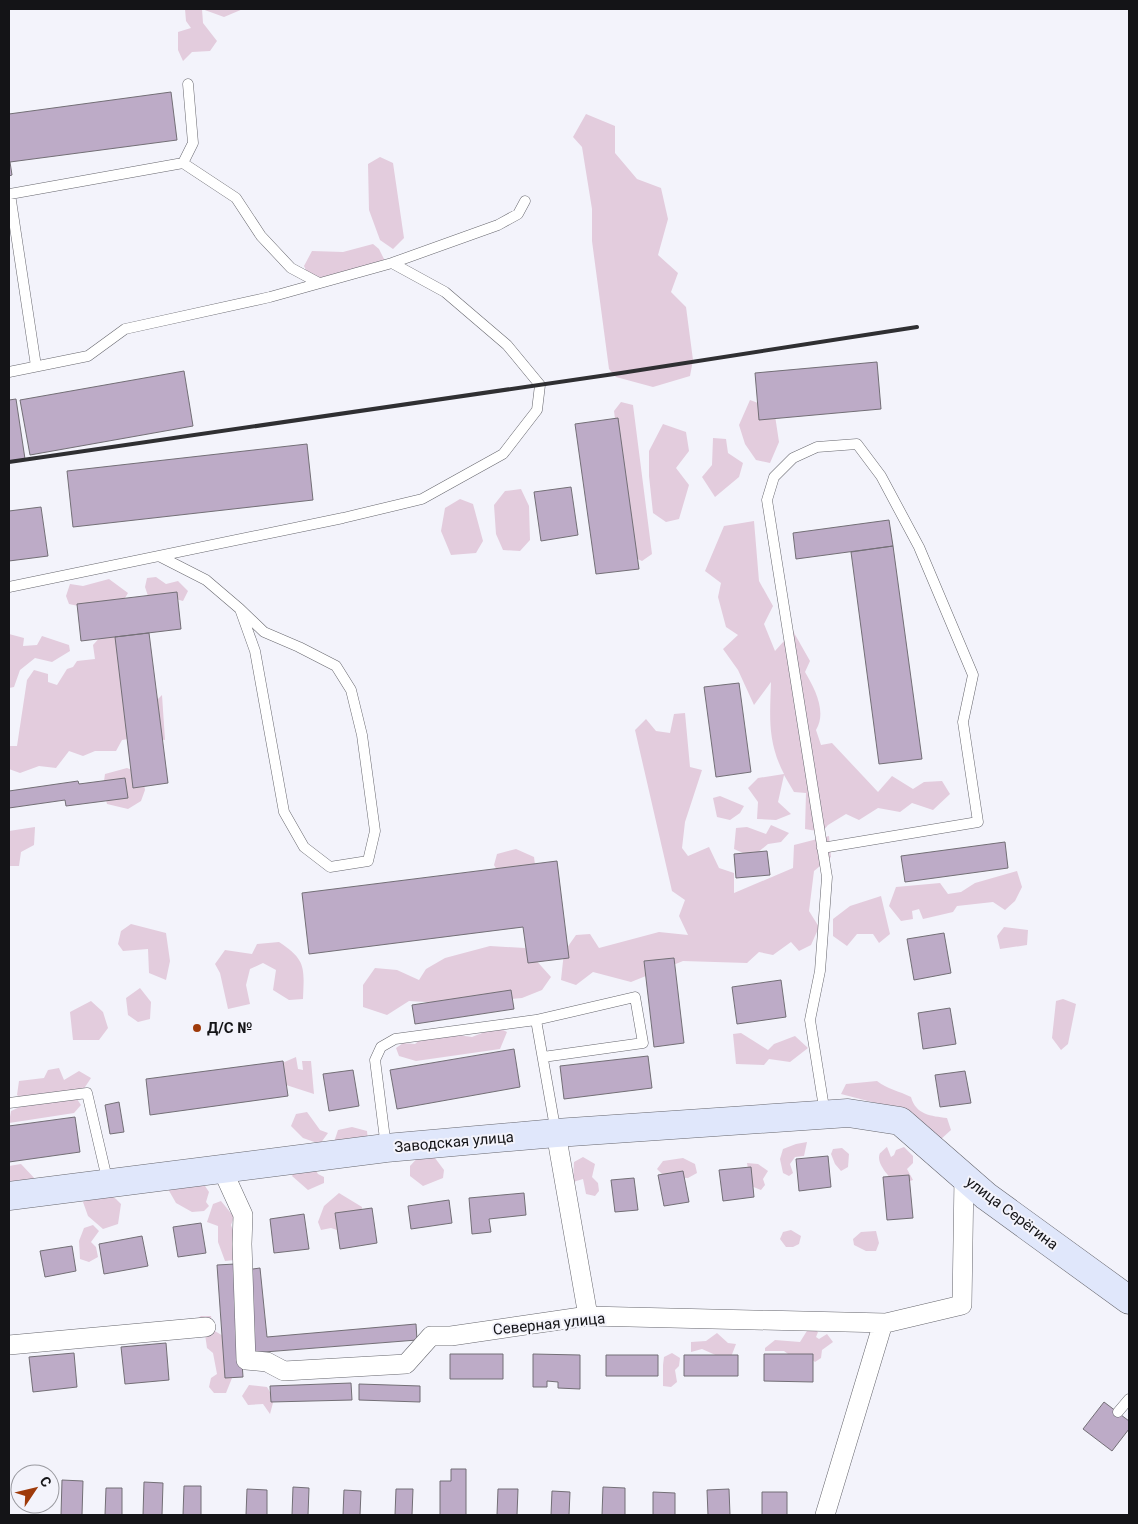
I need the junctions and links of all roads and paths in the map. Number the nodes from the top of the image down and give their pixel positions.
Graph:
1 (188, 84) dead end
2 (182, 163) junction
3 (525, 201) dead end
4 (392, 263) junction
5 (319, 283) junction
6 (36, 366) junction
7 (9, 372) edge
8 (160, 556) junction
9 (9, 586) edge
10 (240, 609) junction
11 (822, 848) junction
12 (536, 1020) junction
13 (543, 1057) junction
14 (9, 1103) edge
15 (826, 1115) junction
16 (900, 1121) joint
17 (556, 1133) junction
18 (386, 1148) junction
19 (222, 1169) junction
20 (964, 1177) junction
21 (108, 1184) junction
22 (9, 1196) edge
23 (1129, 1300) edge
24 (588, 1316) junction
25 (883, 1323) junction
26 (206, 1327) dead end
27 (9, 1345) edge
28 (1129, 1399) edge
29 (1118, 1412) dead end
30 (825, 1515) edge

1 - 2 lane
2 - 5 lane
2 - 6 lane
3 - 4 lane
4 - 5 lane
4 - 8 lane
5 - 6 lane
6 - 7 lane
8 - 9 lane
8 - 10 lane
10 - 10 lane
11 - 11 lane
11 - 15 lane
12 - 13 lane
12 - 13 lane
12 - 18 lane
13 - 17 lane
14 - 21 lane
15 - 16 street, Заводская улица
15 - 17 street, Заводская улица
16 - 20 street, улица Серёгина
17 - 18 street, Заводская улица
17 - 24 street
18 - 19 street, Заводская улица
19 - 21 street, Заводская улица
19 - 24 street, Северная улица
20 - 23 street, улица Серёгина
20 - 25 street, Северная улица
21 - 22 street, Заводская улица
24 - 25 street, Северная улица
25 - 30 street
26 - 27 street
28 - 29 lane

